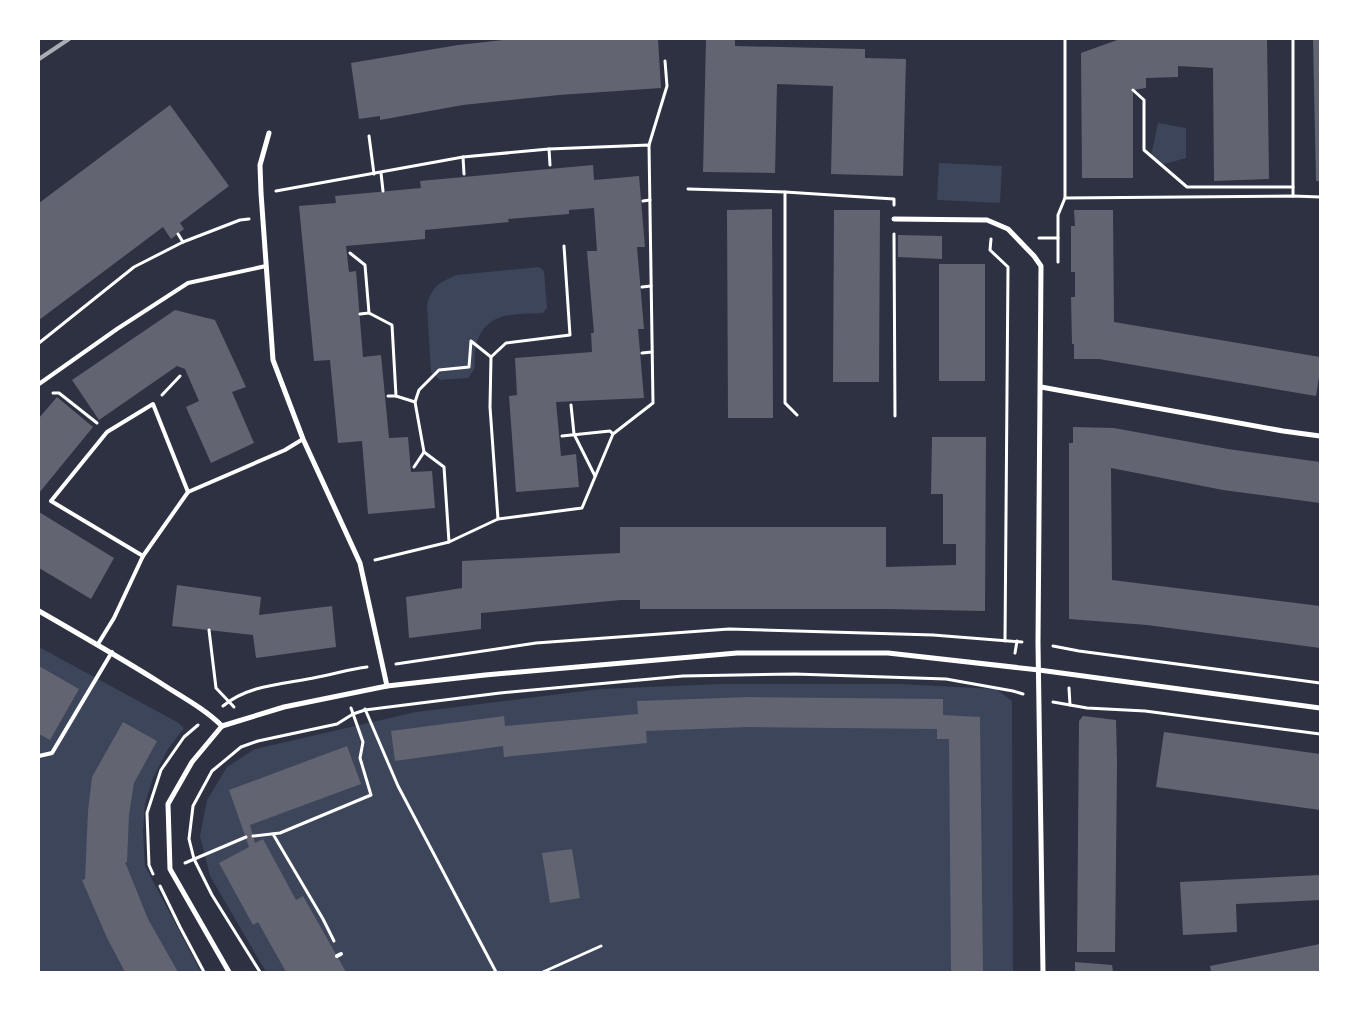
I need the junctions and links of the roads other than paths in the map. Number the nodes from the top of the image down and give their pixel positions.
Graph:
1 (269, 133) dead end
2 (894, 219) road end
3 (266, 266) junction
4 (39, 384) edge
5 (1040, 387) junction
6 (1320, 436) edge
7 (303, 439) junction
8 (188, 492) junction
9 (143, 556) junction
10 (39, 611) edge
11 (98, 644) junction
12 (112, 652) junction
13 (1039, 670) junction
14 (387, 686) junction
15 (1320, 708) edge
16 (222, 726) junction
17 (39, 756) edge
18 (229, 972) edge
19 (1043, 972) edge

1 - 3 street
2 - 5 street
3 - 4 lane
3 - 7 street
5 - 6 street
5 - 13 street
7 - 8 lane
7 - 14 street
8 - 9 lane
8 - 9 lane
9 - 11 lane
10 - 11 street
11 - 12 street
12 - 16 street
12 - 17 lane
13 - 14 street
13 - 15 street
13 - 19 street
14 - 16 street
16 - 18 street

